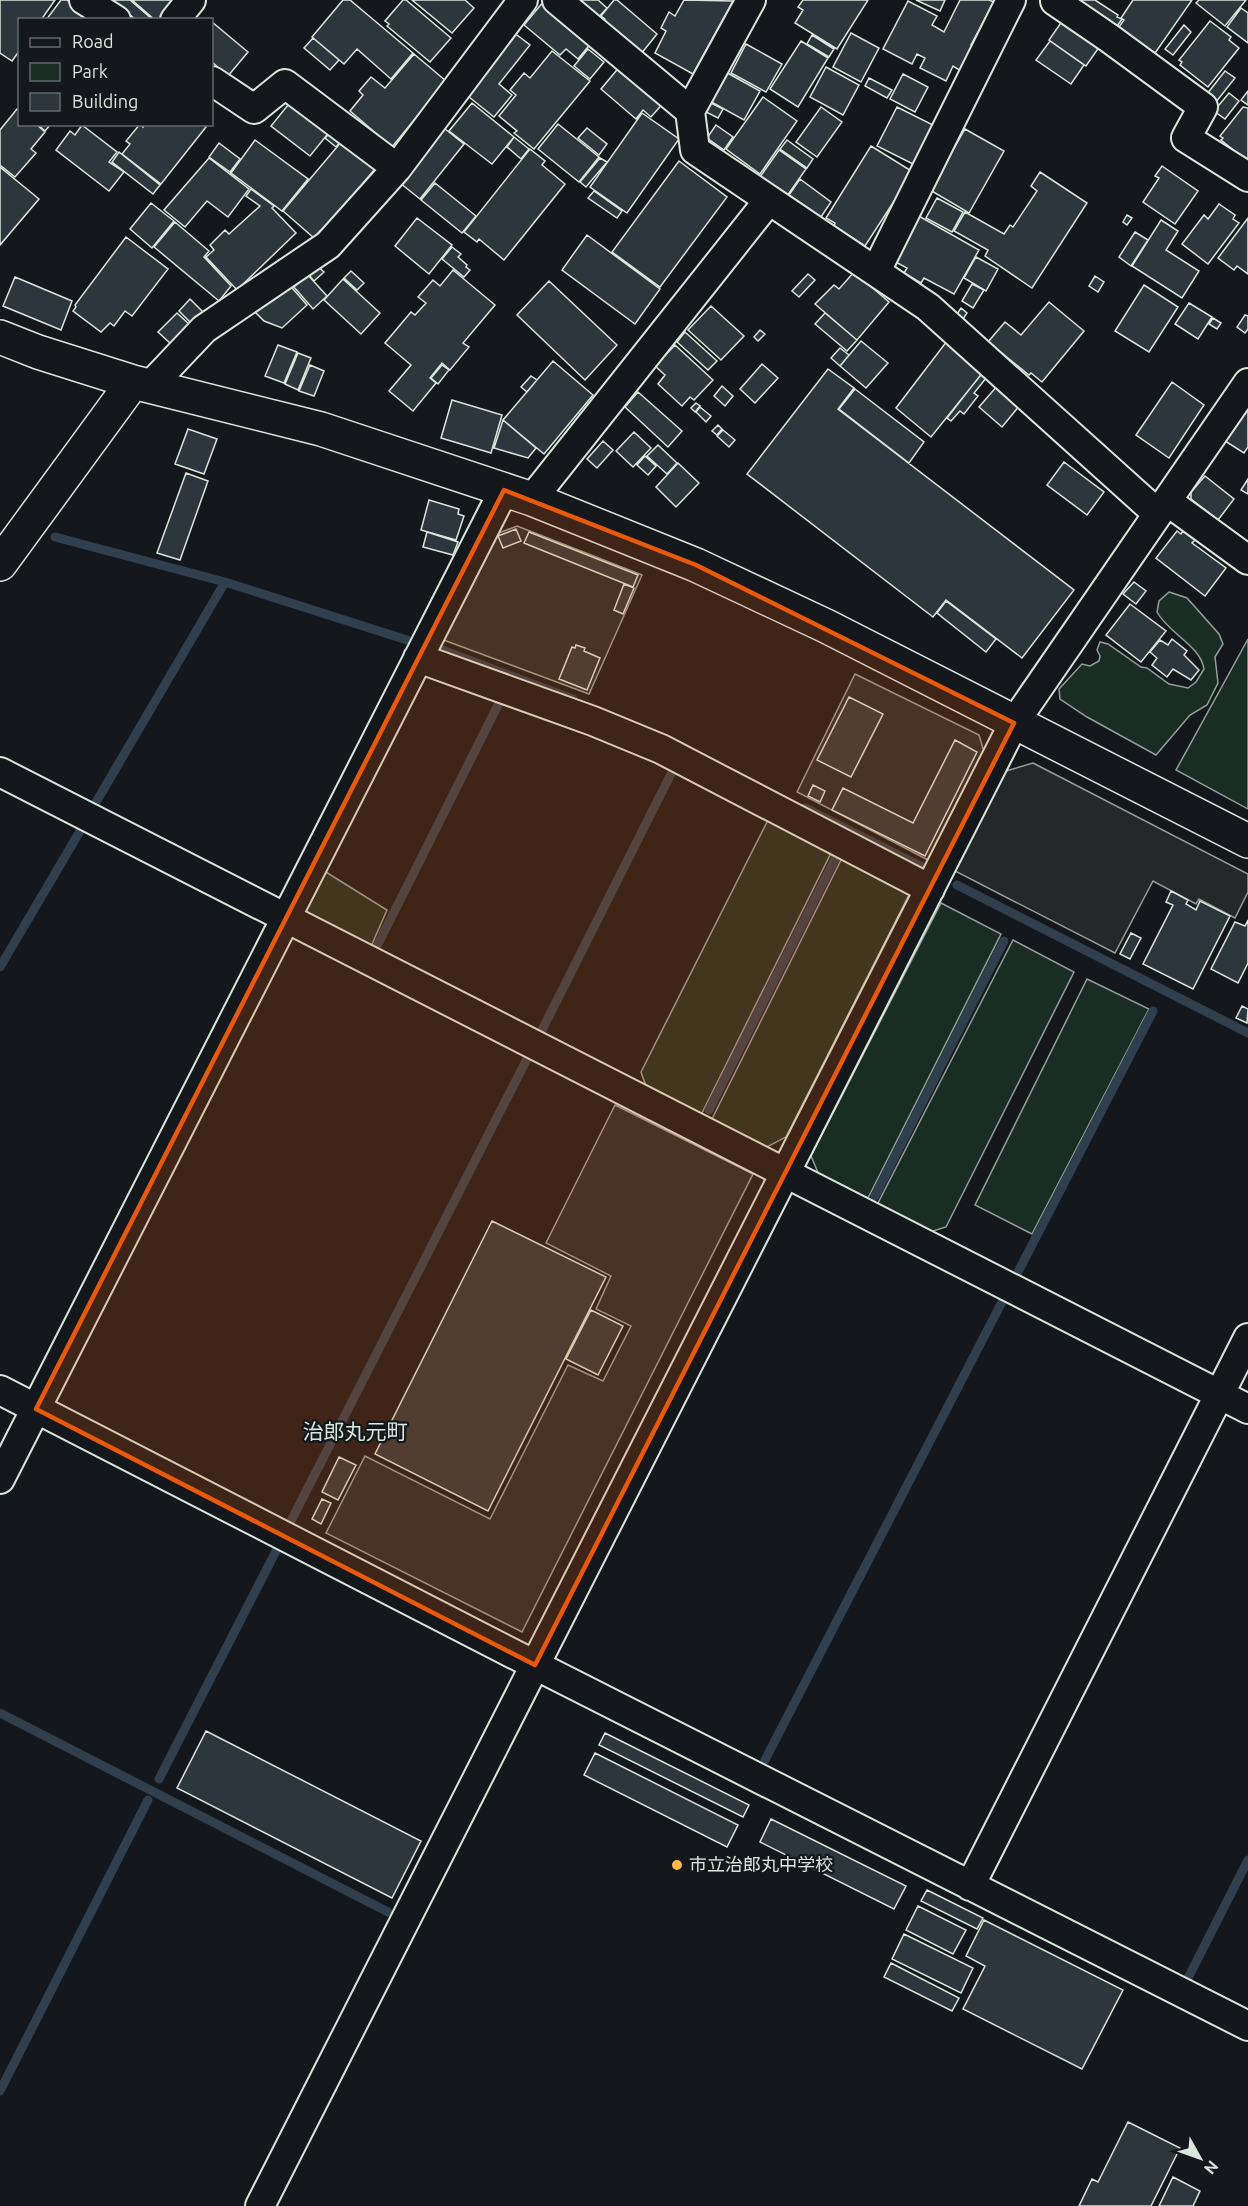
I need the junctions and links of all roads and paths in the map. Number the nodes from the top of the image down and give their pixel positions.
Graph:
1 (84, 0) edge
2 (191, 0) edge
3 (523, 0) edge
4 (557, 0) edge
5 (751, 0) edge
6 (1011, 0) edge
7 (1054, 0) edge
8 (113, 18) edge
9 (177, 18) edge
10 (213, 82) edge
11 (690, 111) junction
12 (397, 168) junction
13 (1248, 177) edge
14 (769, 201) junction
15 (876, 270) junction
16 (0, 337) edge
17 (1248, 383) edge
18 (142, 384) junction
19 (518, 495) junction
20 (1162, 508) junction
21 (1248, 560) edge
22 (0, 564) edge
23 (418, 658) junction
24 (1014, 723) junction
25 (0, 772) edge
26 (1248, 841) edge
27 (930, 889) junction
28 (286, 919) junction
29 (785, 1173) junction
30 (1248, 1338) edge
31 (0, 1390) edge
32 (1220, 1394) junction
33 (36, 1409) junction
34 (1248, 1409) edge
35 (0, 1479) edge
36 (535, 1665) junction
37 (970, 1886) junction
38 (1248, 2026) edge
39 (260, 2206) edge

1 - 8 street
2 - 9 street
3 - 12 street
4 - 11 street
5 - 11 street
6 - 15 street
7 - 13 street
10 - 12 street
11 - 14 street
12 - 18 street
14 - 15 street
14 - 19 street
15 - 20 street
16 - 18 street
17 - 20 street
18 - 19 street
18 - 22 street
19 - 23 street
19 - 24 street
20 - 21 street
20 - 24 street
23 - 27 street
23 - 28 street
24 - 26 street
24 - 27 street
25 - 28 street
27 - 29 street
28 - 29 street
28 - 33 street
29 - 32 street
29 - 36 street
30 - 32 street
31 - 33 street
32 - 34 street
32 - 37 street
33 - 35 street
33 - 36 street
36 - 37 street
36 - 39 street
37 - 38 street

